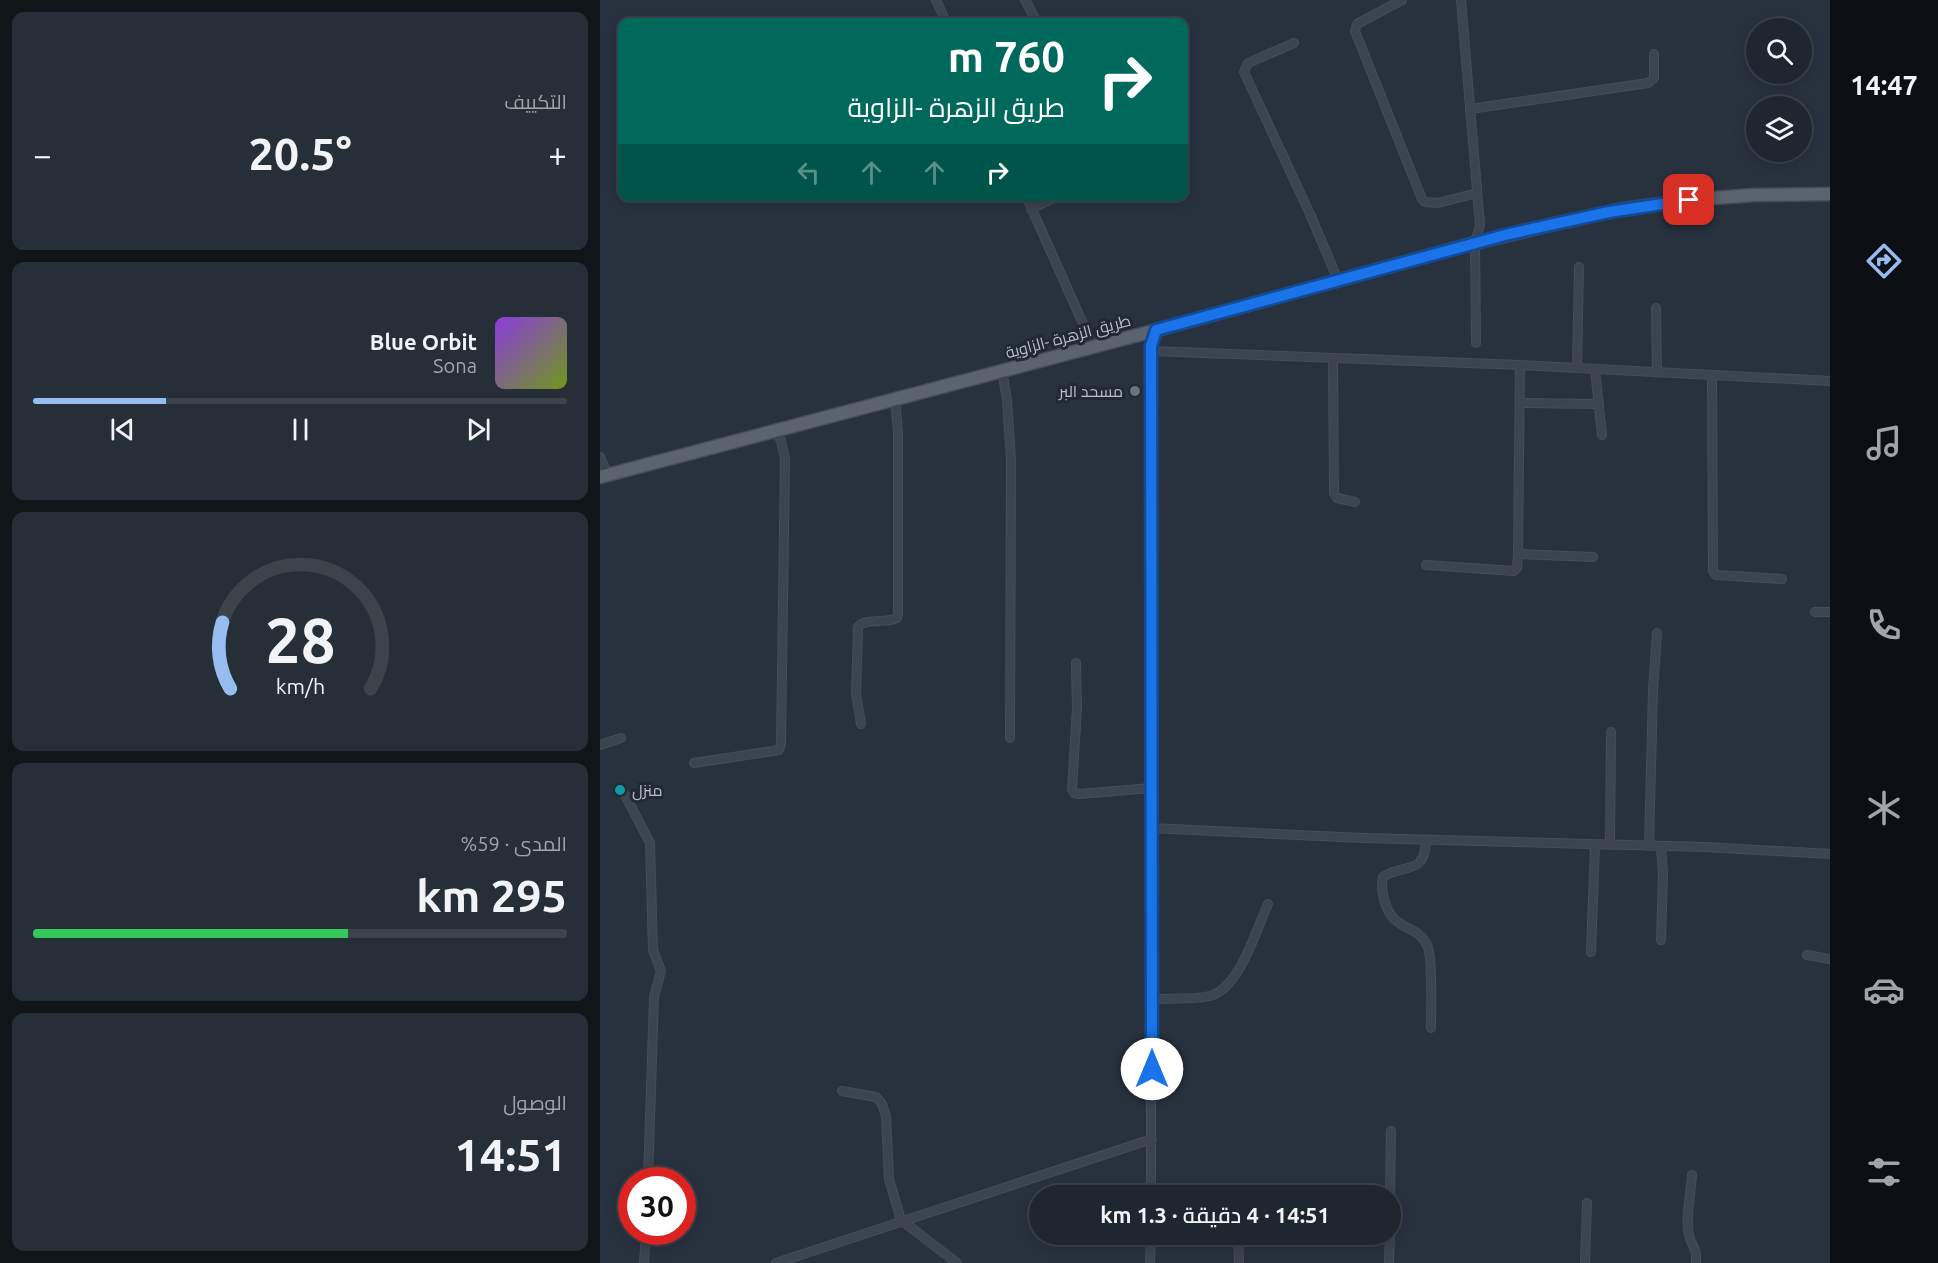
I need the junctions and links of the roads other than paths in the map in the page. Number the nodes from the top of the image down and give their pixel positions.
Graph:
1 (936, 0) edge
2 (1025, 0) edge
3 (1402, 0) edge
4 (1461, 0) edge
5 (944, 18) edge
6 (1035, 18) edge
7 (1294, 43) dead end
8 (1654, 54) dead end
9 (1470, 109) junction
10 (1477, 193) junction
11 (1830, 194) edge
12 (1028, 201) edge
13 (1047, 201) edge
14 (1031, 208) junction
15 (1480, 225) junction
16 (1489, 239) junction
17 (1475, 243) junction
18 (1579, 267) dead end
19 (1338, 280) junction
20 (1656, 308) dead end
21 (1156, 330) junction
22 (1134, 336) junction
23 (1476, 343) dead end
24 (1093, 346) junction
25 (1151, 349) junction
26 (1333, 358) junction
27 (1520, 365) junction
28 (1577, 369) junction
29 (1002, 370) junction
30 (1595, 370) junction
31 (1657, 373) junction
32 (1712, 376) junction
33 (1830, 381) edge
34 (895, 399) junction
35 (1520, 403) junction
36 (1599, 404) junction
37 (776, 431) junction
38 (1602, 435) dead end
39 (600, 457) edge
40 (604, 476) edge
41 (1355, 502) dead end
42 (1518, 554) junction
43 (1593, 557) dead end
44 (1426, 565) dead end
45 (1782, 579) dead end
46 (1815, 612) dead end
47 (1830, 612) edge
48 (1657, 633) dead end
49 (1076, 663) dead end
50 (861, 724) dead end
51 (1611, 732) dead end
52 (621, 738) dead end
53 (1010, 738) dead end
54 (600, 745) edge
55 (694, 763) dead end
56 (1151, 788) junction
57 (625, 795) dead end
58 (1150, 828) junction
59 (1426, 840) junction
60 (1595, 845) junction
61 (1610, 845) junction
62 (1649, 846) junction
63 (1661, 846) junction
64 (1830, 854) edge
65 (1268, 904) dead end
66 (1661, 940) dead end
67 (1592, 952) dead end
68 (1807, 955) dead end
69 (1830, 959) edge
70 (1152, 999) junction
71 (1431, 1028) dead end
72 (842, 1091) dead end
73 (1391, 1131) dead end
74 (1152, 1139) junction
75 (648, 1167) edge
76 (1692, 1175) dead end
77 (1151, 1185) edge
78 (1390, 1185) edge
79 (1587, 1203) dead end
80 (901, 1221) junction
81 (645, 1245) edge
82 (1150, 1245) edge
83 (1238, 1245) edge
84 (1390, 1245) edge
85 (644, 1263) edge
86 (776, 1263) edge
87 (957, 1263) edge
88 (1150, 1263) edge
89 (1239, 1263) edge
90 (1389, 1263) edge
91 (1585, 1263) edge
92 (1695, 1263) edge

1 - 5 street
2 - 6 street
3 - 10 street
4 - 9 street
7 - 19 street
8 - 9 street
9 - 10 street
10 - 15 street
11 - 16 main road, طريق الزهرة -الزاوية
12 - 14 street
13 - 14 street
14 - 24 street
15 - 16 street
15 - 17 street
16 - 17 main road, طريق الزهرة -الزاوية
17 - 19 main road, طريق الزهرة -الزاوية
17 - 23 street
18 - 28 street
19 - 21 main road, طريق الزهرة -الزاوية
20 - 31 street
21 - 22 main road, طريق الزهرة -الزاوية
21 - 25 street
22 - 24 main road, طريق الزهرة -الزاوية
22 - 25 street
24 - 29 main road, طريق الزهرة -الزاوية
25 - 26 street
25 - 56 street
26 - 27 street
26 - 41 street
27 - 28 street
27 - 35 street
28 - 30 street
29 - 34 main road, طريق الزهرة -الزاوية
29 - 53 street
30 - 31 street
30 - 36 street
31 - 32 street
32 - 33 street
32 - 45 street
34 - 37 main road, طريق الزهرة -الزاوية
34 - 50 street
35 - 36 street
35 - 42 street
36 - 38 street
37 - 40 main road, طريق الزهرة -الزاوية
37 - 55 street
39 - 40 street
42 - 43 street
42 - 44 street
46 - 47 street
48 - 62 street
49 - 56 street
51 - 61 street
52 - 54 street
56 - 58 street
57 - 75 street
58 - 59 street
58 - 70 street
59 - 60 street
59 - 71 street
60 - 61 street
60 - 67 street
61 - 62 street
62 - 63 street
63 - 64 street
63 - 66 street
65 - 70 street
68 - 69 street
70 - 74 street
72 - 80 street
73 - 78 street
74 - 77 street
74 - 80 street
76 - 92 street
79 - 91 street
80 - 86 street
80 - 87 street
81 - 85 street
82 - 88 street
83 - 89 street
84 - 90 street

